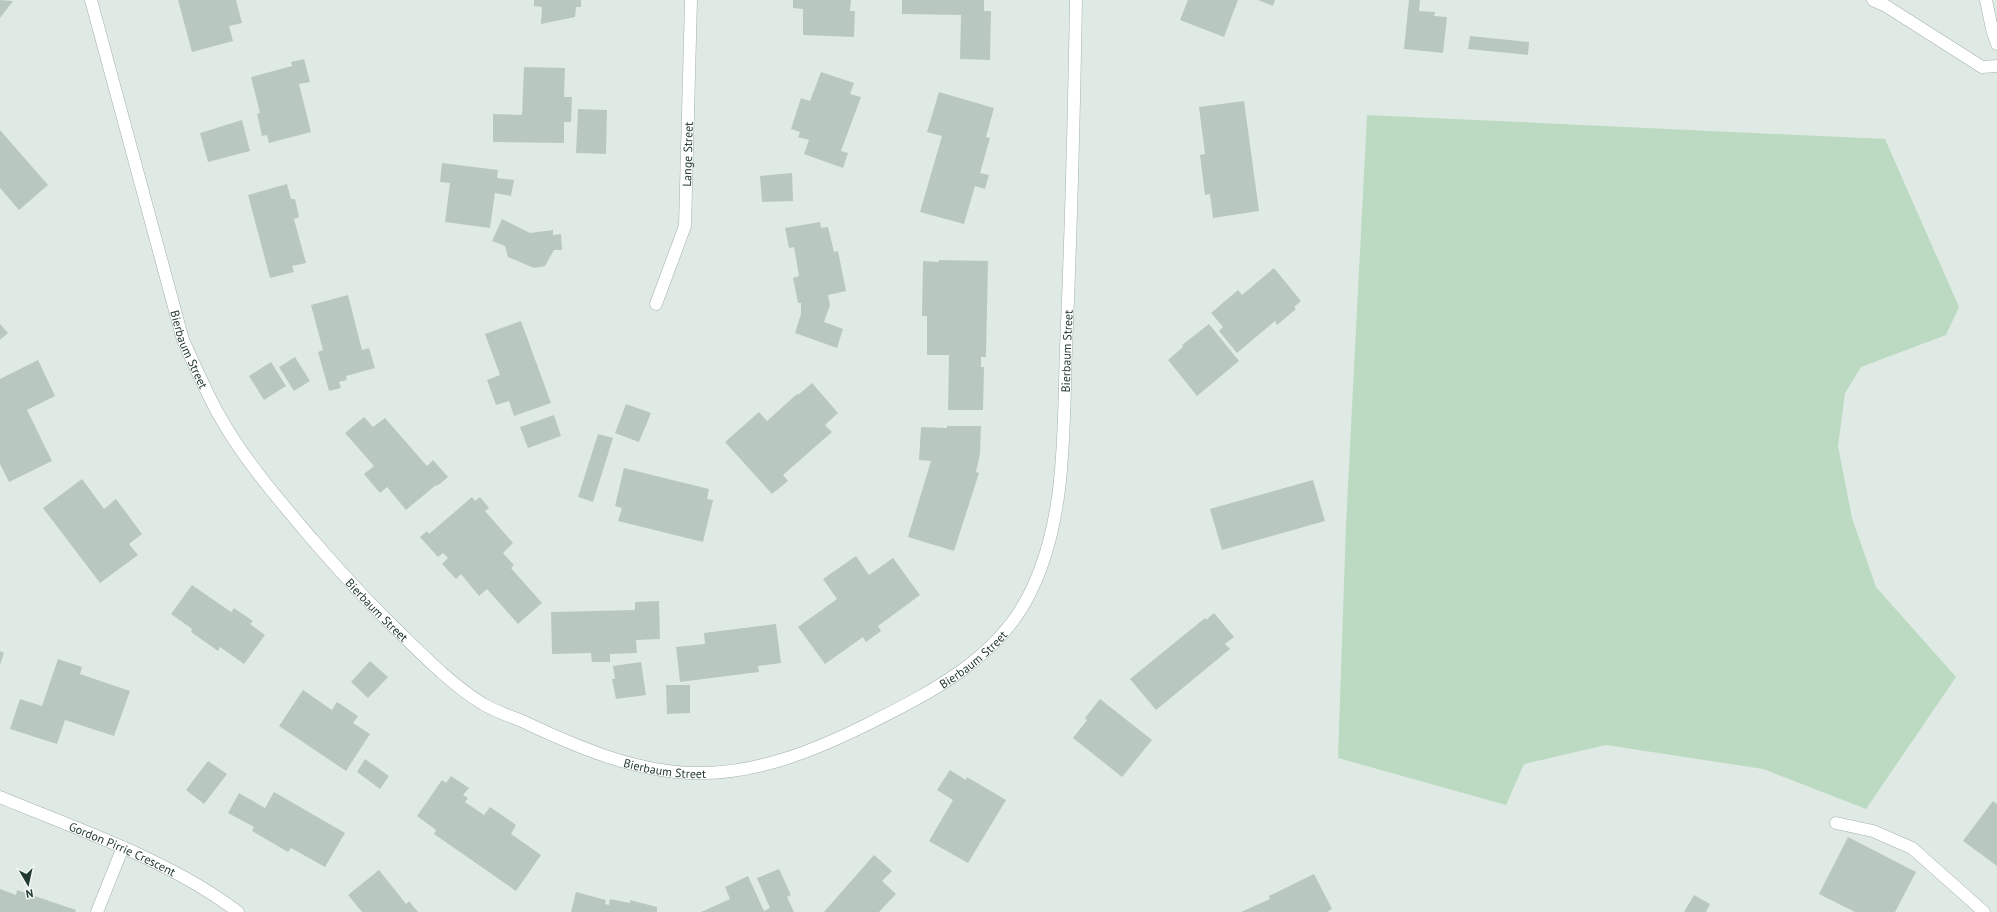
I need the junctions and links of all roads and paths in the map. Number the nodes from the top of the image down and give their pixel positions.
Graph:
1 (91, 0) edge
2 (691, 0) edge
3 (1076, 0) edge
4 (1873, 0) edge
5 (1986, 0) edge
6 (1997, 44) edge
7 (1997, 66) edge
8 (656, 304) dead end
9 (0, 797) edge
10 (1836, 823) dead end
11 (123, 848) junction
12 (97, 912) edge
13 (238, 912) edge
14 (1984, 912) edge

1 - 3 street, Bierbaum Street
2 - 8 street, Lange Street
4 - 7 street
5 - 6 street
9 - 11 street, Gordon Pirrie Crescent
10 - 14 street
11 - 12 street
11 - 13 street, Gordon Pirrie Crescent

